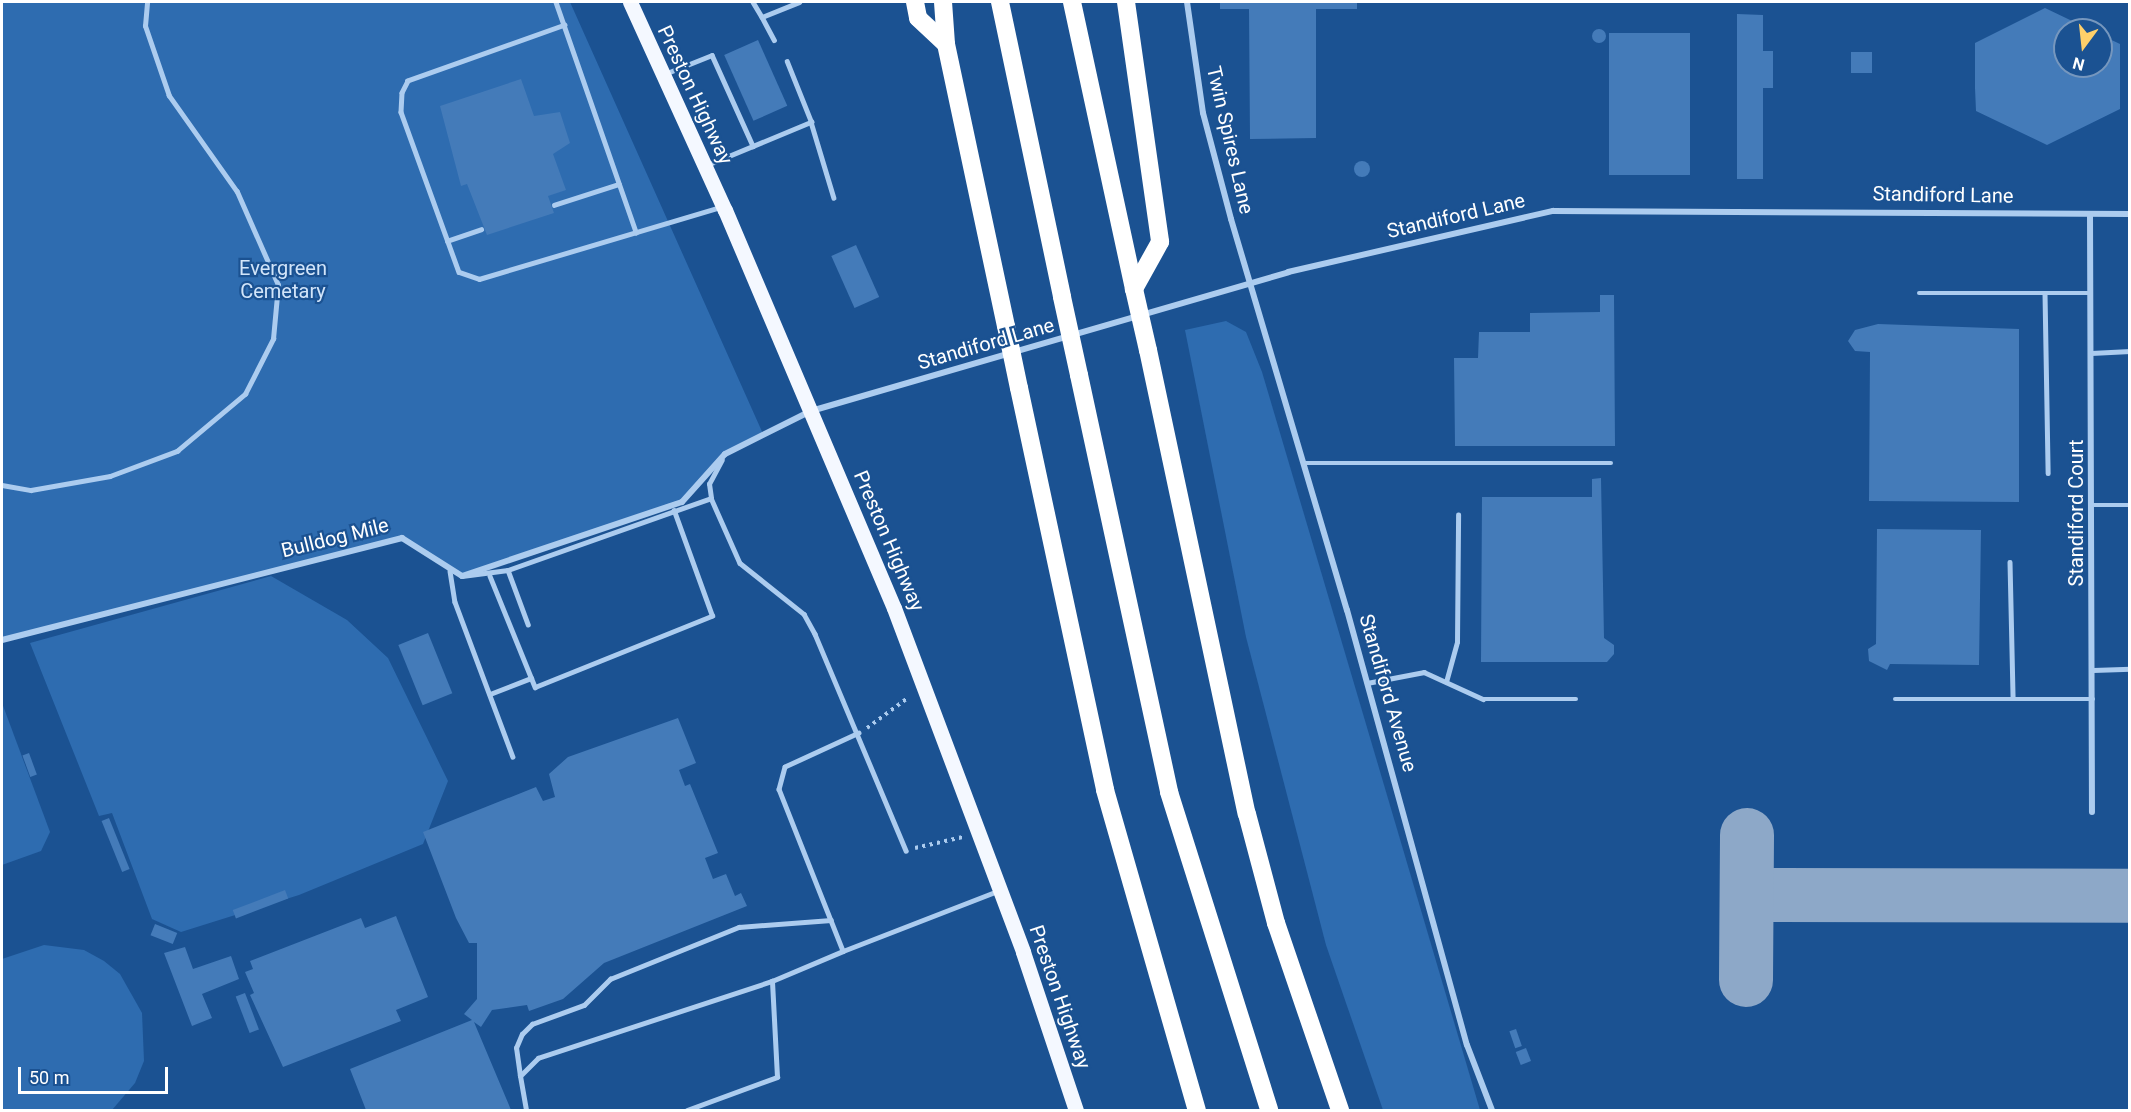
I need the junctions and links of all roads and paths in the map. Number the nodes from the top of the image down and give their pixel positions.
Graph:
1 (147, 2) edge
2 (556, 2) edge
3 (630, 2) edge
4 (753, 2) edge
5 (799, 2) edge
6 (915, 2) edge
7 (942, 2) edge
8 (1000, 2) edge
9 (1072, 2) edge
10 (1126, 2) edge
11 (1187, 2) edge
12 (762, 17) junction
13 (564, 25) junction
14 (774, 39) dead end
15 (946, 44) junction
16 (787, 62) dead end
17 (663, 75) junction
18 (811, 122) junction
19 (753, 146) junction
20 (705, 166) junction
21 (620, 184) junction
22 (834, 198) dead end
23 (554, 205) dead end
24 (723, 206) junction
25 (2090, 214) junction
26 (2130, 214) edge
27 (481, 229) dead end
28 (636, 232) junction
29 (447, 241) junction
30 (1250, 285) junction
31 (1134, 289) junction
32 (1919, 293) dead end
33 (2045, 293) junction
34 (2091, 293) junction
35 (2130, 351) edge
36 (2091, 353) junction
37 (811, 411) junction
38 (725, 454) junction
39 (1303, 463) junction
40 (1611, 463) dead end
41 (2048, 473) dead end
42 (2, 485) edge
43 (711, 498) junction
44 (2130, 504) edge
45 (2093, 505) junction
46 (674, 511) junction
47 (1458, 515) dead end
48 (402, 538) junction
49 (2010, 562) dead end
50 (508, 570) junction
51 (450, 572) junction
52 (462, 576) junction
53 (490, 576) junction
54 (528, 624) dead end
55 (2, 640) edge
56 (2130, 669) edge
57 (2092, 670) junction
58 (531, 678) junction
59 (1446, 682) junction
60 (1367, 683) junction
61 (925, 686) junction
62 (490, 694) junction
63 (2013, 698) junction
64 (1576, 699) dead end
65 (1894, 699) dead end
66 (2093, 699) junction
67 (859, 734) junction
68 (513, 757) dead end
69 (2092, 812) dead end
70 (979, 833) junction
71 (906, 851) joint
72 (1001, 891) junction
73 (831, 920) junction
74 (843, 951) junction
75 (772, 981) junction
76 (520, 1076) junction
77 (526, 1110) edge
78 (687, 1110) edge
79 (1076, 1110) edge
80 (1197, 1110) edge
81 (1269, 1110) edge
82 (1340, 1110) edge
83 (1492, 1110) edge

1 - 42 lane
2 - 13 lane
3 - 17 main road, Preston Highway
4 - 12 lane
5 - 12 lane
6 - 15 highway
7 - 15 highway
8 - 81 highway, bridge
9 - 31 highway
10 - 31 highway
11 - 30 street, Twin Spires Lane
12 - 14 lane
13 - 21 lane
13 - 29 lane
15 - 80 highway, bridge
16 - 18 lane
17 - 19 lane
17 - 20 main road, Preston Highway
18 - 19 lane
18 - 22 lane
19 - 20 lane
20 - 24 main road, Preston Highway
21 - 23 lane
21 - 28 lane
24 - 28 lane
24 - 37 main road, Preston Highway
25 - 26 street, Standiford Lane
25 - 30 street, Standiford Lane
25 - 34 street, Standiford Court
27 - 29 lane
28 - 29 lane
30 - 37 street, Standiford Lane
30 - 39 street, Standiford Avenue
31 - 82 highway, bridge
32 - 33 lane
33 - 34 lane
33 - 41 lane
34 - 36 street, Standiford Court
35 - 36 lane
36 - 45 street, Standiford Court
37 - 38 street
37 - 61 main road, Preston Highway
38 - 43 lane
38 - 52 street
39 - 40 lane
39 - 60 street, Standiford Avenue
43 - 46 lane
43 - 67 lane
44 - 45 lane
45 - 57 street, Standiford Court
46 - 50 lane
46 - 58 lane
47 - 59 lane
48 - 51 lane
48 - 52 street, Bulldog Mile
48 - 55 street, Bulldog Mile
49 - 63 lane
50 - 53 lane
50 - 54 lane
51 - 52 lane
51 - 62 lane
52 - 53 lane
53 - 58 lane
56 - 57 lane
57 - 66 street, Standiford Court
58 - 62 lane
59 - 60 lane
59 - 64 lane
60 - 83 street, Standiford Avenue
61 - 67 path
61 - 70 main road, Preston Highway
62 - 68 lane
63 - 65 lane
63 - 66 lane
66 - 69 street, Standiford Court
67 - 71 lane
67 - 73 lane
70 - 71 path
70 - 72 main road, Preston Highway
72 - 74 lane
72 - 79 main road, Preston Highway
73 - 74 lane
73 - 76 lane
74 - 75 lane
75 - 76 lane
75 - 78 lane
76 - 77 lane

